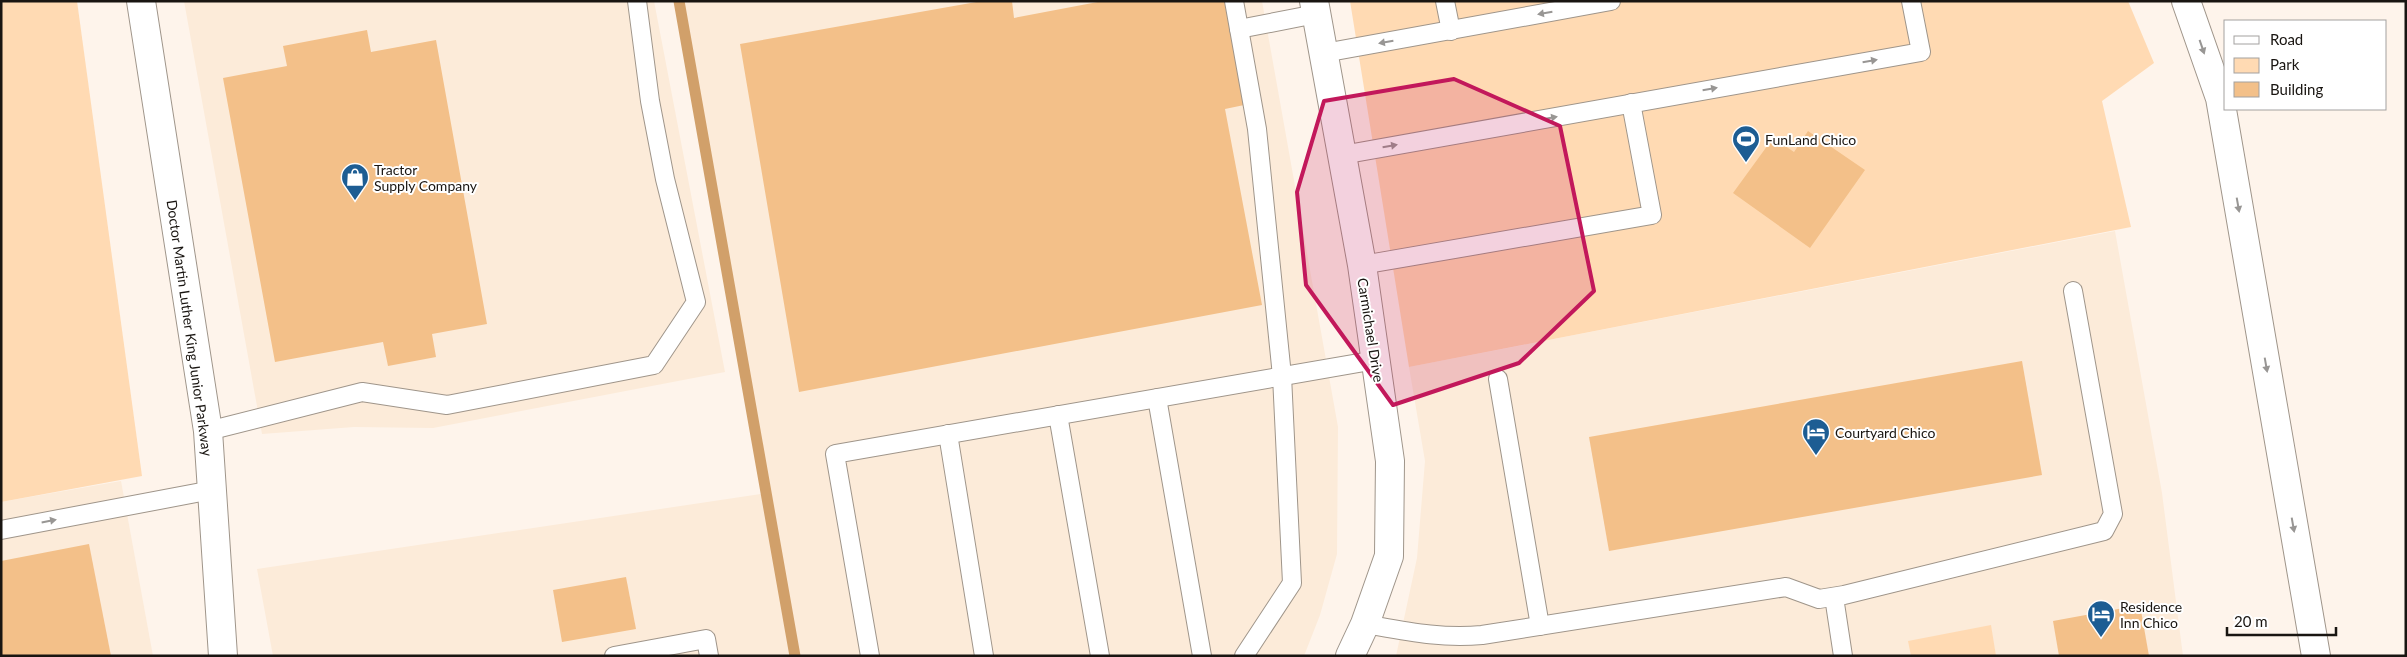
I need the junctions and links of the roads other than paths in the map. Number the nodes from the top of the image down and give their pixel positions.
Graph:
1 (140, 1) edge
2 (637, 1) edge
3 (1234, 1) edge
4 (1445, 1) edge
5 (1610, 1) edge
6 (1911, 1) edge
7 (2186, 1) edge
8 (1315, 8) edge
9 (1239, 29) junction
10 (1451, 30) junction
11 (1324, 54) junction
12 (1631, 103) junction
13 (1342, 155) junction
14 (1362, 265) junction
15 (2073, 291) dead end
16 (1376, 360) junction
17 (1282, 376) junction
18 (1498, 379) dead end
19 (1157, 398) junction
20 (1058, 415) junction
21 (208, 431) junction
22 (948, 434) junction
23 (212, 490) junction
24 (1, 530) edge
25 (1834, 597) junction
26 (1365, 624) junction
27 (1540, 626) junction
28 (223, 656) edge
29 (614, 656) edge
30 (709, 656) edge
31 (870, 656) edge
32 (984, 656) edge
33 (1100, 656) edge
34 (1202, 656) edge
35 (1244, 656) edge
36 (1350, 656) edge
37 (1844, 656) edge
38 (2316, 656) edge

1 - 21 main road, Doctor Martin Luther King Junior Parkway
2 - 21 lane
3 - 9 lane
4 - 10 lane
5 -> 10 lane
12 -> 6 lane
7 -> 38 main road
8 - 9 lane
8 - 11 main road, Carmichael Drive
9 - 17 lane
10 -> 11 lane
11 - 13 main road, Carmichael Drive
13 -> 12 lane
12 - 14 lane
13 - 14 main road, Carmichael Drive
14 - 16 main road, Carmichael Drive
15 - 25 lane
16 - 17 lane
16 - 26 main road, Carmichael Drive
17 - 19 lane
17 - 35 lane
18 - 27 lane
19 - 20 lane
19 - 34 lane
20 - 22 lane
20 - 33 lane
21 - 23 main road, Doctor Martin Luther King Junior Parkway
22 - 31 lane
22 - 32 lane
24 -> 23 lane
23 - 28 main road, Doctor Martin Luther King Junior Parkway
25 - 27 lane
25 - 37 lane
26 - 27 lane
26 - 36 main road, Carmichael Drive
29 - 30 lane

